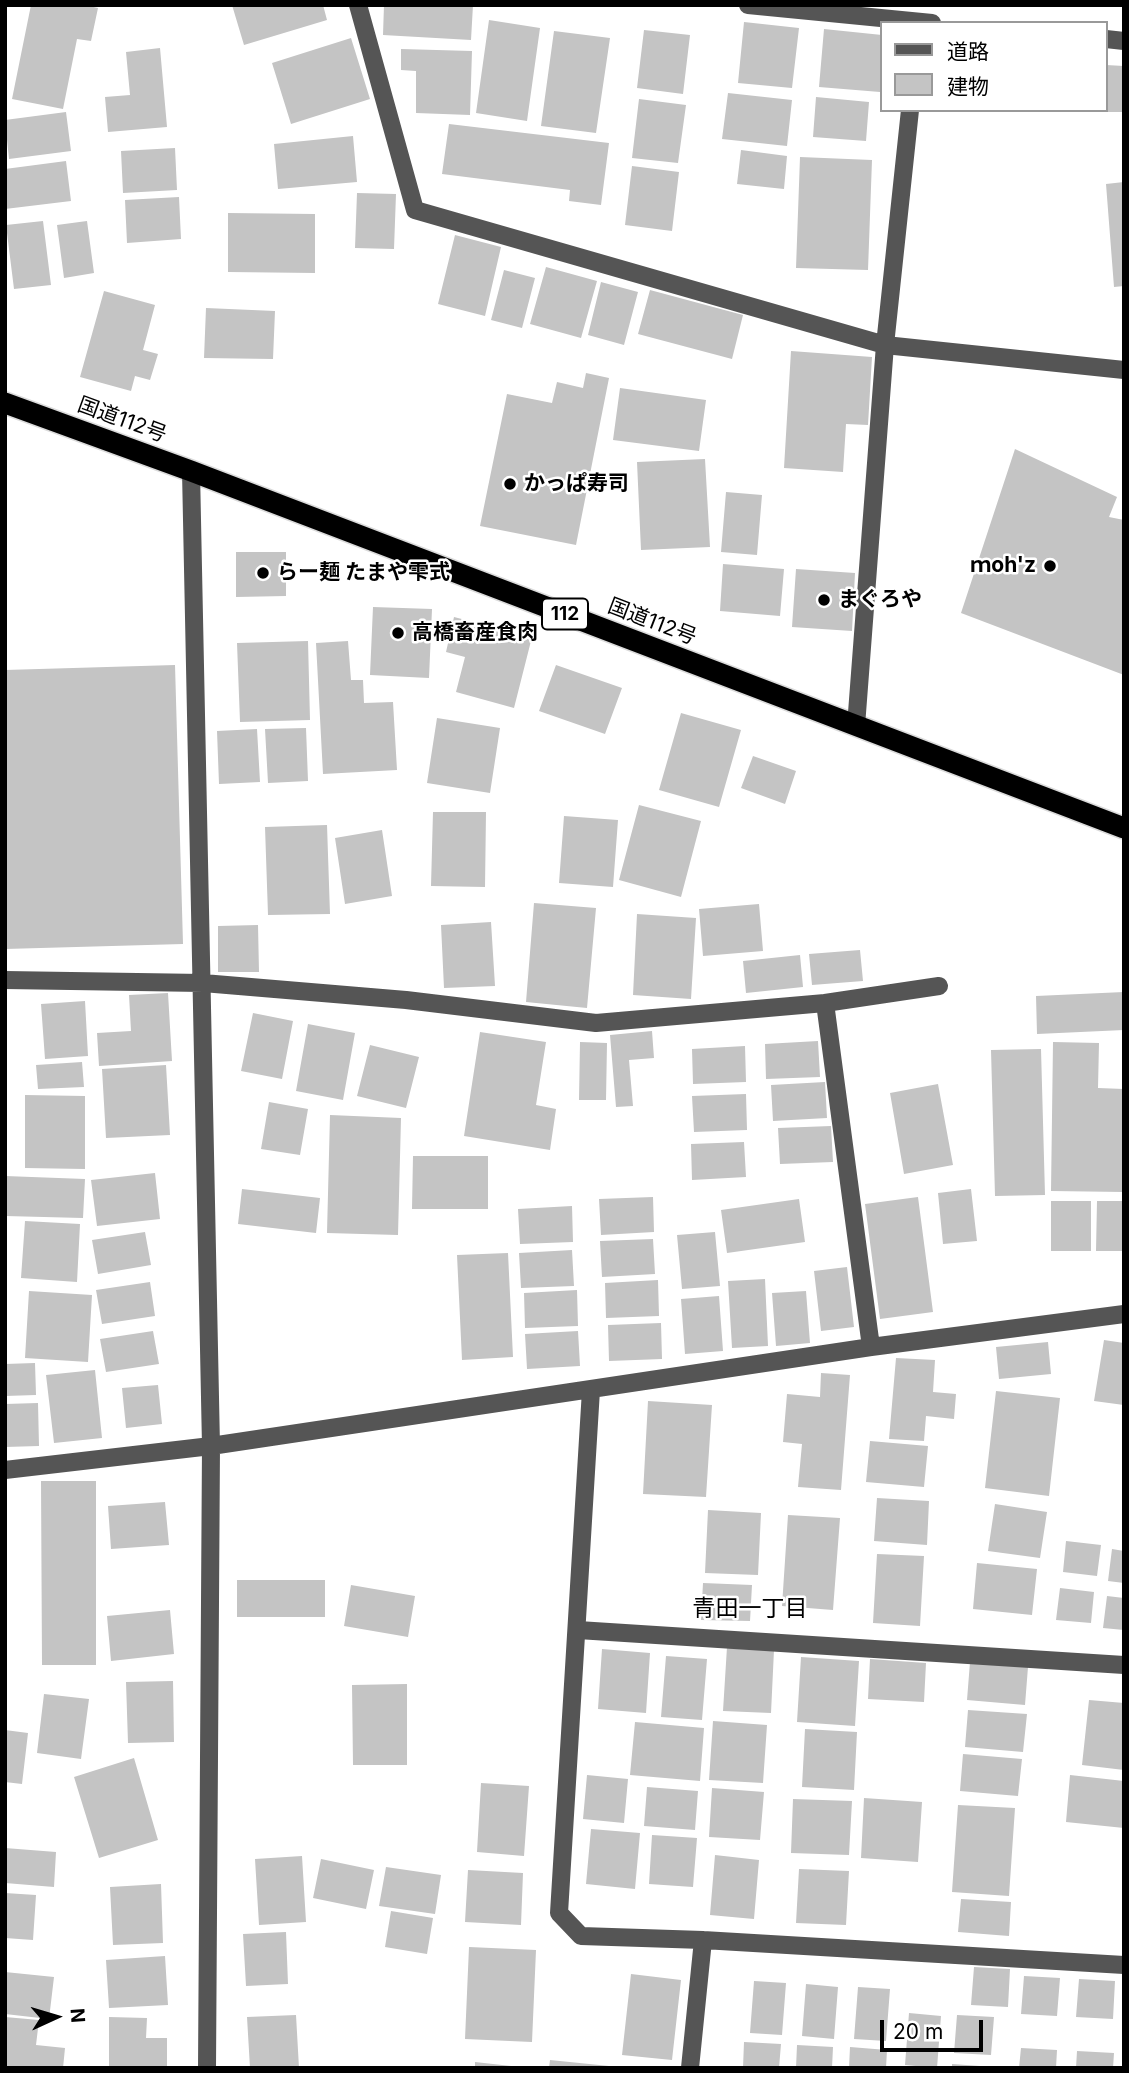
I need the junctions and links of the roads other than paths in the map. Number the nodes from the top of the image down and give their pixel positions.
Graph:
1 (358, 5) edge
2 (748, 5) edge
3 (923, 18) edge
4 (910, 112) edge
5 (885, 345) junction
6 (1124, 370) edge
7 (5, 403) edge
8 (191, 471) junction
9 (856, 726) junction
10 (1124, 828) edge
11 (5, 981) edge
12 (203, 983) junction
13 (939, 986) dead end
14 (825, 1003) junction
15 (1124, 1314) edge
16 (871, 1347) junction
17 (591, 1390) junction
18 (211, 1446) junction
19 (5, 1470) edge
20 (578, 1630) junction
21 (1124, 1665) edge
22 (703, 1940) junction
23 (1124, 1965) edge
24 (208, 2068) edge
25 (690, 2068) edge

1 - 5 street
2 - 3 street
4 - 5 street
5 - 6 street
5 - 9 street
7 - 8 highway, 国道112号 / 112
8 - 9 highway, 国道112号 / 112
8 - 12 street
9 - 10 highway, 国道112号 / 112
11 - 12 street
12 - 14 street
12 - 18 street
13 - 14 street
14 - 16 street
15 - 16 street
16 - 17 street
17 - 18 street
17 - 20 street
18 - 19 street
18 - 24 street
20 - 21 street
20 - 22 street
22 - 23 street
22 - 25 street

